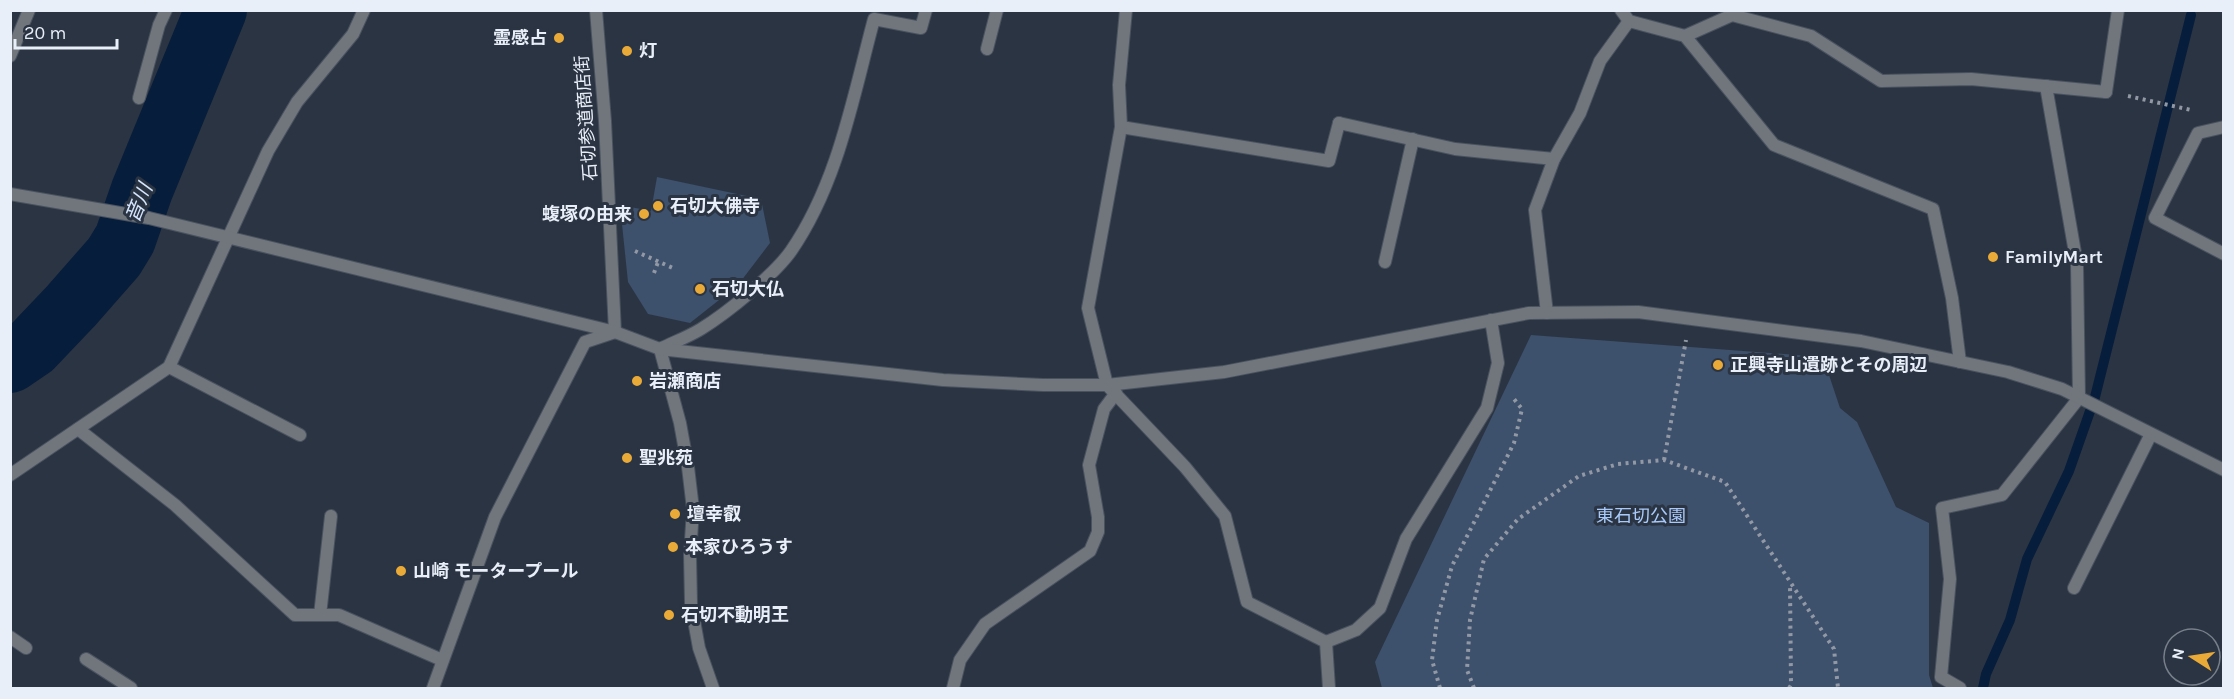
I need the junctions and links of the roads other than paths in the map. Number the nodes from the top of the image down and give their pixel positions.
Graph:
1 (29, 10) edge
2 (166, 10) edge
3 (596, 10) edge
4 (926, 10) edge
5 (997, 10) edge
6 (1126, 10) edge
7 (2118, 10) edge
8 (362, 11) edge
9 (1625, 16) edge
10 (1685, 36) junction
11 (987, 49) dead end
12 (10, 56) edge
13 (2046, 86) junction
14 (139, 98) dead end
15 (2223, 126) edge
16 (1121, 127) junction
17 (1413, 139) junction
18 (1554, 159) junction
19 (10, 194) edge
20 (228, 237) junction
21 (2223, 254) edge
22 (1385, 262) dead end
23 (1548, 313) junction
24 (1491, 320) junction
25 (615, 332) junction
26 (660, 349) junction
27 (1960, 362) junction
28 (169, 367) junction
29 (1112, 389) junction
30 (2079, 398) junction
31 (78, 429) junction
32 (2151, 434) junction
33 (300, 435) dead end
34 (2223, 470) edge
35 (10, 475) edge
36 (331, 516) dead end
37 (2074, 588) dead end
38 (320, 615) junction
39 (10, 637) edge
40 (1326, 642) junction
41 (26, 648) dead end
42 (86, 659) dead end
43 (442, 660) junction
44 (131, 688) edge
45 (432, 688) edge
46 (713, 688) edge
47 (954, 688) edge
48 (1329, 688) edge
49 (1960, 688) edge

1 - 12 street
2 - 14 street
3 - 25 street, 石切参道商店街
4 - 26 street
5 - 11 street
6 - 16 street
7 - 13 street
8 - 20 street
9 - 10 street
9 - 18 street
10 - 13 street
10 - 27 street
13 - 30 street
15 - 21 street
16 - 17 street
16 - 29 street
17 - 18 street
17 - 22 street
18 - 23 street
19 - 20 street
20 - 25 street
20 - 28 street
23 - 24 street
23 - 27 street
24 - 29 street
24 - 40 street
25 - 26 street
25 - 43 street
26 - 29 street
26 - 46 street
27 - 30 street
28 - 31 street
28 - 33 street
29 - 40 street
29 - 47 street
30 - 32 street
30 - 49 street
31 - 35 street
31 - 38 street
32 - 34 street
32 - 37 street
36 - 38 street
38 - 43 street
39 - 41 street
40 - 48 street
42 - 44 street
43 - 45 street

